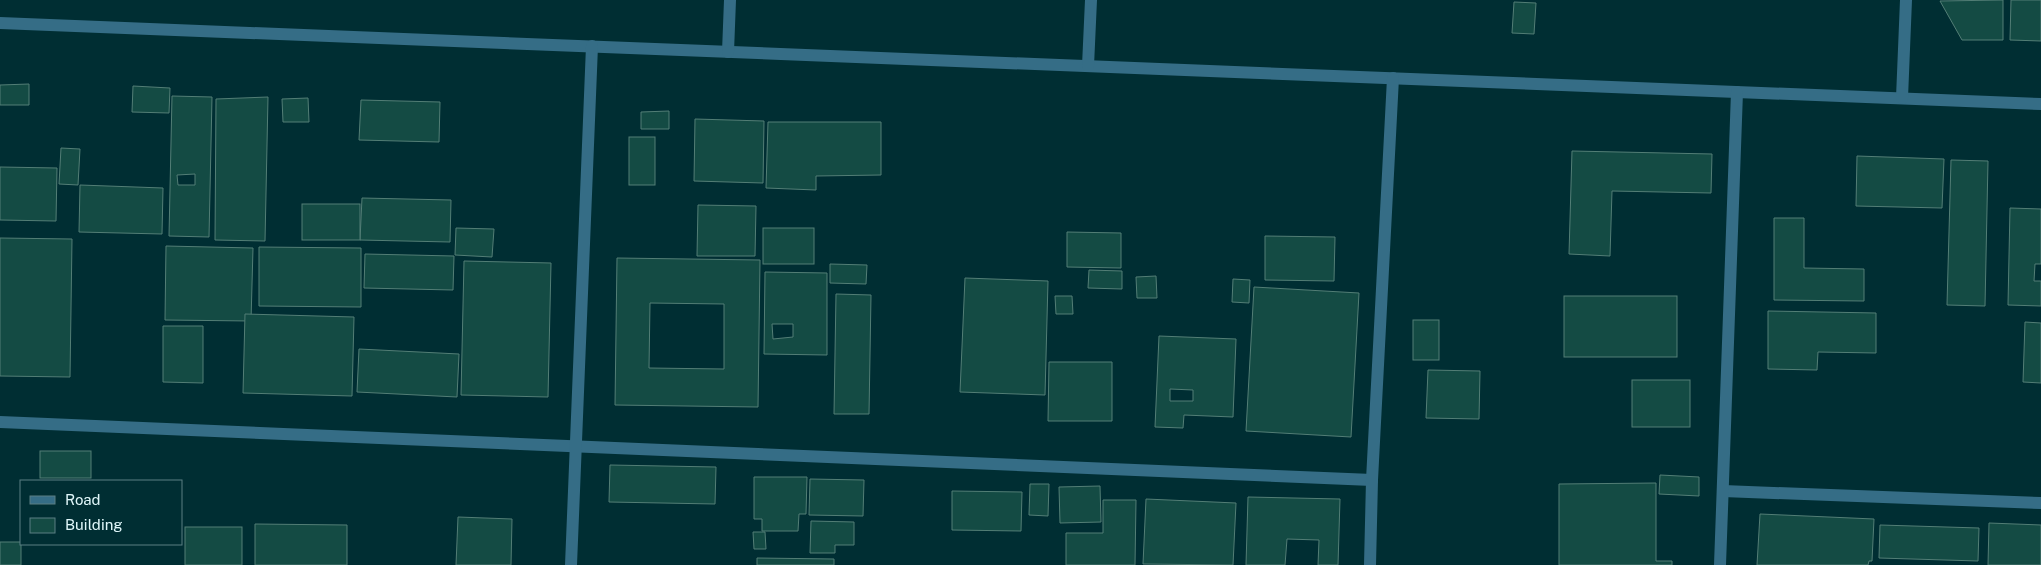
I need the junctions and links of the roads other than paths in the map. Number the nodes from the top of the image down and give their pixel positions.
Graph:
1 (730, 0) edge
2 (1091, 0) edge
3 (1906, 0) edge
4 (0, 23) edge
5 (592, 46) junction
6 (728, 52) junction
7 (1088, 66) junction
8 (1393, 78) junction
9 (1737, 92) junction
10 (1902, 98) junction
11 (2041, 104) edge
12 (0, 422) edge
13 (576, 447) junction
14 (1372, 480) junction
15 (1723, 490) junction
16 (2041, 503) edge
17 (570, 565) edge
18 (1370, 565) edge
19 (1720, 565) edge

1 - 6 street
2 - 7 street
3 - 10 street
4 - 5 street
5 - 6 street
5 - 13 street
6 - 7 street
7 - 8 street
8 - 9 street
8 - 14 street
9 - 10 street
9 - 15 street
10 - 11 street
12 - 13 street
13 - 14 street
13 - 17 street
14 - 18 street
15 - 16 street
15 - 19 street

